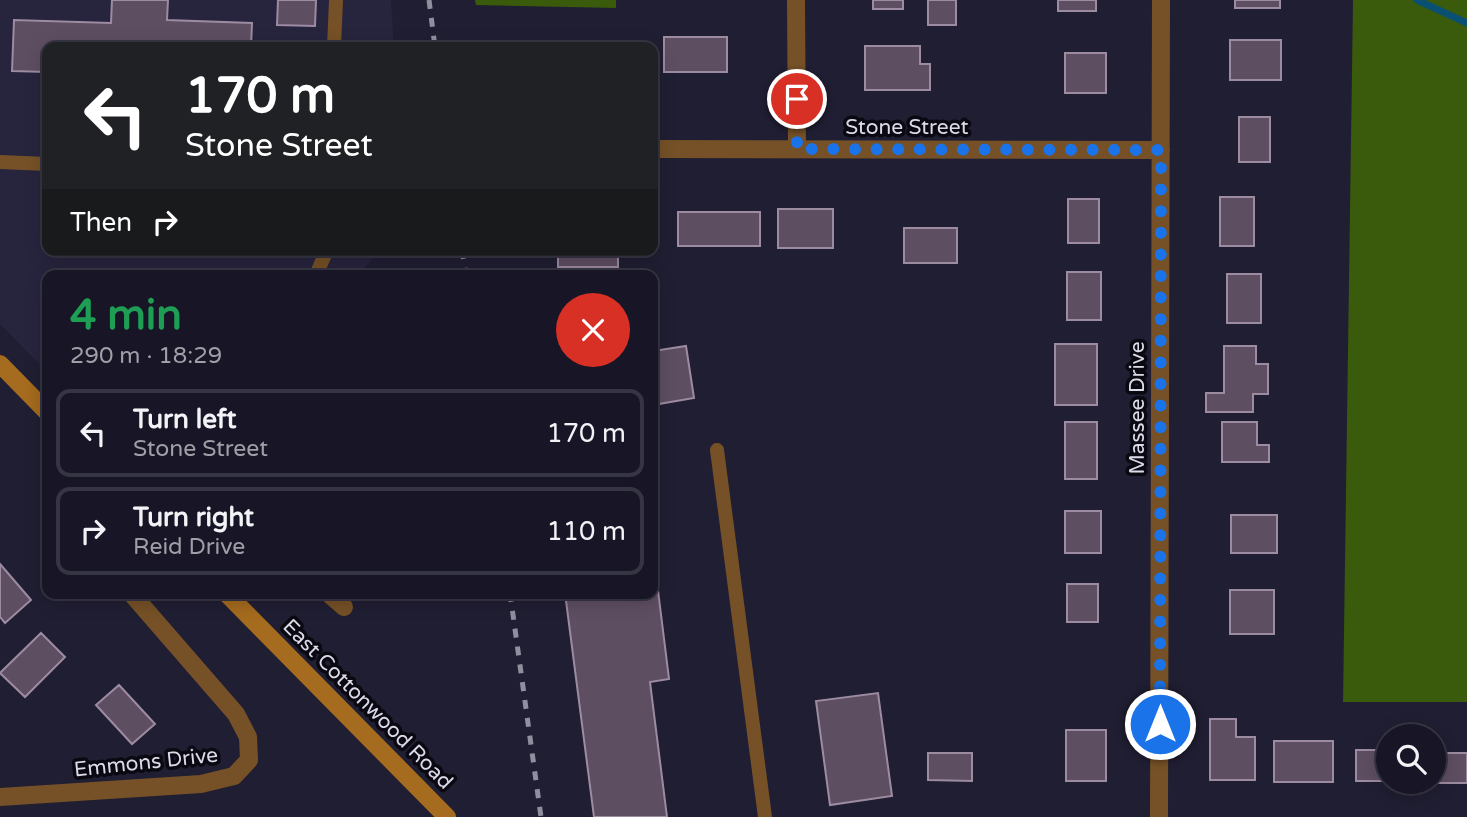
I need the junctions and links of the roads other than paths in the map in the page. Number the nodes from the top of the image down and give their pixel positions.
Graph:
1 (336, 0) edge
2 (796, 0) edge
3 (1161, 0) edge
4 (334, 42) edge
5 (658, 149) edge
6 (797, 149) junction
7 (1161, 150) junction
8 (0, 162) edge
9 (42, 164) edge
10 (0, 364) edge
11 (42, 407) edge
12 (717, 450) dead end
13 (136, 599) edge
14 (232, 599) edge
15 (335, 599) edge
16 (344, 607) dead end
17 (0, 797) edge
18 (447, 817) edge
19 (765, 817) edge
20 (1159, 817) edge

1 - 4 lane
2 - 6 street
3 - 7 street, Massee Drive
5 - 6 street, Stone Street
6 - 7 street, Stone Street
7 - 20 street, Massee Drive
8 - 9 lane
10 - 11 main road
12 - 19 lane
13 - 17 street, Emmons Drive
14 - 18 main road, East Cottonwood Road
15 - 16 street

